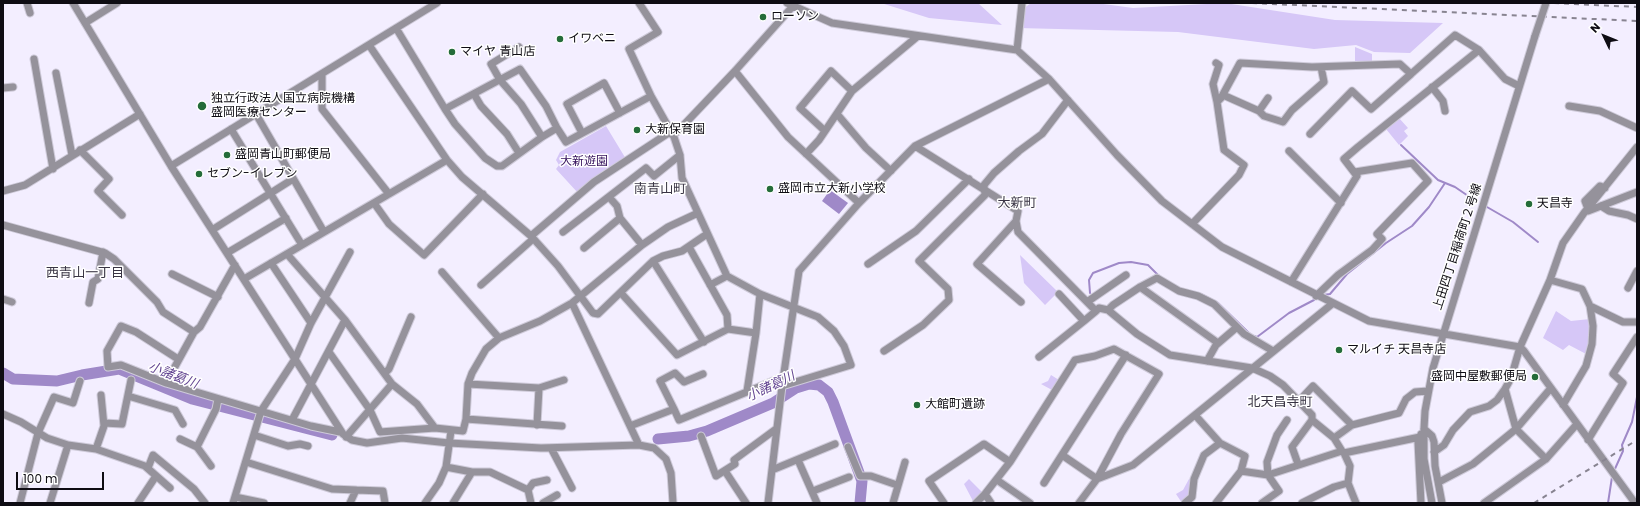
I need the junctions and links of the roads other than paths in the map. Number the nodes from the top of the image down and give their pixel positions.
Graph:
1 (27, 3) edge
2 (73, 3) edge
3 (117, 3) edge
4 (437, 3) edge
5 (639, 3) edge
6 (1022, 3) edge
7 (1546, 3) edge
8 (790, 4) edge
9 (30, 13) dead end
10 (85, 23) junction
11 (396, 28) junction
12 (918, 36) junction
13 (369, 45) junction
14 (519, 47) dead end
15 (1017, 50) junction
16 (1479, 50) junction
17 (34, 59) dead end
18 (1216, 63) dead end
19 (1321, 67) junction
20 (735, 71) junction
21 (56, 73) dead end
22 (322, 74) junction
23 (1411, 74) junction
24 (1049, 79) junction
25 (500, 80) junction
26 (1518, 86) junction
27 (13, 87) dead end
28 (1432, 87) junction
29 (3, 88) edge
30 (852, 91) junction
31 (474, 94) junction
32 (1223, 95) junction
33 (651, 96) junction
34 (1268, 98) dead end
35 (1068, 100) junction
36 (1217, 102) junction
37 (1569, 106) dead end
38 (445, 109) junction
39 (1258, 111) junction
40 (1445, 111) dead end
41 (620, 113) junction
42 (140, 114) junction
43 (256, 114) junction
44 (837, 114) junction
45 (557, 128) junction
46 (1637, 128) edge
47 (231, 129) junction
48 (825, 131) junction
49 (582, 133) junction
50 (671, 133) junction
51 (1310, 134) dead end
52 (542, 137) junction
53 (914, 146) junction
54 (1637, 147) edge
55 (80, 150) junction
56 (1289, 151) dead end
57 (519, 153) junction
58 (806, 154) junction
59 (72, 155) junction
60 (680, 155) junction
61 (447, 160) junction
62 (171, 166) junction
63 (53, 169) junction
64 (891, 171) junction
65 (1355, 172) junction
66 (293, 179) junction
67 (969, 179) junction
68 (985, 190) junction
69 (3, 191) edge
70 (1637, 192) edge
71 (270, 193) junction
72 (389, 194) junction
73 (483, 194) junction
74 (609, 197) junction
75 (374, 203) junction
76 (859, 203) junction
77 (1341, 203) junction
78 (1601, 206) junction
79 (1586, 211) junction
80 (698, 213) junction
81 (122, 215) dead end
82 (286, 218) junction
83 (620, 218) junction
84 (1637, 219) edge
85 (1016, 221) junction
86 (1192, 224) junction
87 (3, 225) edge
88 (212, 230) junction
89 (324, 232) junction
90 (563, 232) dead end
91 (707, 234) junction
92 (532, 238) junction
93 (302, 245) junction
94 (642, 245) junction
95 (689, 247) junction
96 (584, 248) dead end
97 (103, 252) junction
98 (350, 252) dead end
99 (227, 253) junction
100 (287, 254) junction
101 (652, 261) junction
102 (271, 263) junction
103 (868, 264) dead end
104 (235, 265) junction
105 (1637, 271) edge
106 (442, 272) dead end
107 (172, 274) dead end
108 (1126, 275) dead end
109 (727, 276) junction
110 (244, 279) junction
111 (1550, 280) junction
112 (1291, 282) junction
113 (481, 285) dead end
114 (710, 285) junction
115 (1140, 287) junction
116 (1628, 288) dead end
117 (622, 292) junction
118 (760, 294) junction
119 (1059, 294) dead end
120 (325, 296) junction
121 (1316, 296) junction
122 (218, 297) junction
123 (581, 297) junction
124 (3, 299) edge
125 (12, 302) dead end
126 (1021, 302) dead end
127 (1087, 302) junction
128 (89, 303) dead end
129 (572, 303) junction
130 (1332, 304) junction
131 (793, 306) junction
132 (1590, 306) junction
133 (1108, 310) junction
134 (1096, 311) junction
135 (411, 317) dead end
136 (346, 320) junction
137 (1084, 321) junction
138 (1637, 322) edge
139 (310, 323) junction
140 (1237, 327) junction
141 (728, 329) junction
142 (194, 332) junction
143 (756, 333) junction
144 (1442, 335) junction
145 (499, 338) junction
146 (1637, 338) edge
147 (704, 342) junction
148 (1218, 343) junction
149 (1520, 347) junction
150 (884, 351) dead end
151 (1273, 351) junction
152 (329, 352) junction
153 (1126, 355) junction
154 (1039, 357) dead end
155 (178, 359) junction
156 (295, 359) junction
157 (1207, 361) junction
158 (1252, 368) junction
159 (384, 374) junction
160 (703, 374) dead end
161 (783, 377) junction
162 (131, 380) dead end
163 (564, 380) dead end
164 (80, 381) dead end
165 (166, 383) junction
166 (392, 384) junction
167 (468, 384) junction
168 (311, 385) junction
169 (782, 386) junction
170 (539, 388) junction
171 (1551, 388) junction
172 (1505, 390) junction
173 (747, 391) junction
174 (1428, 391) junction
175 (101, 395) dead end
176 (128, 396) junction
177 (1298, 402) junction
178 (217, 403) junction
179 (1563, 405) junction
180 (674, 409) junction
181 (370, 410) junction
182 (3, 414) edge
183 (259, 415) junction
184 (1194, 415) junction
185 (466, 419) junction
186 (292, 420) junction
187 (1286, 420) dead end
188 (1312, 420) junction
189 (104, 423) junction
190 (183, 424) dead end
191 (537, 424) junction
192 (1577, 424) junction
193 (1352, 425) junction
194 (562, 426) dead end
195 (630, 426) junction
196 (435, 428) junction
197 (776, 429) junction
198 (1424, 429) junction
199 (1516, 429) junction
200 (451, 431) junction
201 (340, 432) junction
202 (38, 433) junction
203 (254, 435) junction
204 (701, 436) dead end
205 (346, 437) junction
206 (1420, 437) junction
207 (1334, 438) junction
208 (180, 439) dead end
209 (1588, 440) junction
210 (449, 443) junction
211 (1220, 443) junction
212 (835, 444) dead end
213 (68, 445) junction
214 (639, 445) junction
215 (308, 446) dead end
216 (197, 447) junction
217 (848, 447) dead end
218 (551, 448) junction
219 (96, 449) junction
220 (1343, 452) junction
221 (1434, 452) junction
222 (1062, 455) junction
223 (1546, 459) junction
224 (798, 460) junction
225 (246, 462) junction
226 (905, 462) dead end
227 (1010, 462) junction
228 (1298, 464) junction
229 (211, 466) dead end
230 (446, 467) junction
231 (148, 468) junction
232 (772, 470) junction
233 (725, 471) junction
234 (1241, 471) junction
235 (472, 472) junction
236 (1268, 474) junction
237 (156, 476) junction
238 (849, 477) dead end
239 (1096, 479) junction
240 (546, 480) dead end
241 (998, 480) junction
242 (1439, 482) junction
243 (1044, 483) dead end
244 (1348, 483) junction
245 (898, 485) junction
246 (170, 488) dead end
247 (572, 488) dead end
248 (356, 490) junction
249 (528, 490) junction
250 (813, 491) junction
251 (985, 494) junction
252 (557, 495) dead end
253 (234, 500) edge
254 (1635, 501) edge
255 (20, 503) edge
256 (50, 503) edge
257 (138, 503) edge
258 (205, 503) edge
259 (264, 503) edge
260 (350, 503) edge
261 (385, 503) edge
262 (425, 503) edge
263 (453, 503) edge
264 (531, 503) edge
265 (544, 503) edge
266 (673, 503) edge
267 (746, 503) edge
268 (768, 503) edge
269 (817, 503) edge
270 (893, 503) edge
271 (944, 503) edge
272 (976, 503) edge
273 (991, 503) edge
274 (1030, 503) edge
275 (1079, 503) edge
276 (1185, 503) edge
277 (1216, 503) edge
278 (1262, 503) edge
279 (1302, 503) edge
280 (1356, 503) edge
281 (1421, 503) edge
282 (1432, 503) edge
283 (1442, 503) edge
284 (1484, 503) edge

1 - 9 street
2 - 10 street
3 - 10 street
4 - 11 street
5 - 33 street
6 - 15 street
7 - 26 street, 上田四丁目稲荷町２号線, bridge
8 - 12 street
8 - 20 street
10 - 42 street
11 - 13 street
11 - 38 street
12 - 15 street
12 - 30 street
13 - 22 street
13 - 61 street
14 - 25 street
15 - 24 street
16 - 23 street
16 - 26 street
16 - 28 street
17 - 63 street
18 - 36 street
19 - 23 street
19 - 32 street
19 - 39 street
20 - 50 street
20 - 58 street
21 - 59 street
22 - 43 street
22 - 72 street
23 - 51 street
24 - 35 street
24 - 53 street
25 - 31 street
25 - 45 street
25 - 52 street
26 - 144 street, 上田四丁目稲荷町２号線
27 - 29 street
28 - 40 street
28 - 65 street
30 - 44 street
30 - 48 street
31 - 38 street
31 - 57 street
32 - 36 street
32 - 39 street
33 - 41 street
33 - 50 street
34 - 39 street
35 - 68 street
35 - 86 street
36 - 86 street
37 - 46 street
38 - 57 street
41 - 49 street
41 - 49 street
42 - 55 street
42 - 62 street
43 - 47 street
43 - 66 street
44 - 48 street
44 - 64 street
45 - 49 street
45 - 52 street
47 - 62 street
47 - 71 street
48 - 58 street
50 - 60 street
50 - 92 street
52 - 57 street
53 - 64 street
53 - 67 street
54 - 79 street
55 - 59 street
55 - 81 street
56 - 77 street
58 - 76 street
59 - 63 street
60 - 74 street
60 - 80 street
61 - 72 street
61 - 73 street
62 - 88 street
63 - 69 street
64 - 76 street
65 - 77 street
65 - 121 street
66 - 71 street
66 - 89 street
67 - 68 street
67 - 103 street
68 - 85 street
68 - 150 street
70 - 78 street
71 - 82 street
71 - 88 street
72 - 75 street
73 - 75 street
73 - 92 street
74 - 83 street
74 - 90 street
75 - 89 street
76 - 131 street
77 - 112 street
78 - 79 street
78 - 84 street
79 - 111 street
80 - 91 street
80 - 94 street
82 - 93 street
82 - 99 street
83 - 94 street
83 - 96 street
85 - 126 street
85 - 127 street
86 - 112 street
87 - 97 street
88 - 99 street
89 - 93 street
91 - 95 street
91 - 109 street
92 - 113 street
92 - 123 street
93 - 100 street
94 - 123 street
95 - 101 street
95 - 114 street
97 - 128 street
97 - 142 street
98 - 120 street
99 - 104 street
100 - 102 street
100 - 120 street
101 - 117 street
101 - 147 street
102 - 110 street
102 - 139 street
104 - 110 street
104 - 122 street
105 - 116 street
106 - 145 street
107 - 122 street
108 - 127 street
109 - 114 street
109 - 118 street
110 - 156 street
111 - 132 street
111 - 149 street
112 - 121 street
114 - 141 street
115 - 133 street
115 - 140 street
115 - 148 street
117 - 123 street
117 - 147 street
118 - 131 street
118 - 143 street
119 - 137 street
120 - 136 street
120 - 139 street
121 - 130 street
122 - 142 street
123 - 129 street
124 - 125 street
127 - 134 street
129 - 145 street
129 - 195 street
130 - 144 street
130 - 151 street
131 - 161 street
131 - 169 street
132 - 138 street
132 - 179 street
133 - 134 street
133 - 157 street
134 - 137 street
135 - 159 street
136 - 152 street
136 - 159 street
137 - 154 street
139 - 156 street
140 - 148 street
140 - 151 street
141 - 143 street
141 - 147 street
142 - 155 street
143 - 173 street
144 - 149 street
144 - 174 street, 上田四丁目稲荷町２号線
145 - 167 street
146 - 209 street
148 - 157 street
149 - 171 street
149 - 172 street
151 - 158 street
152 - 168 street
152 - 181 street
153 - 222 street
153 - 227 street
153 - 239 street
155 - 165 street
155 - 165 street
156 - 168 street
156 - 183 street
157 - 158 street
158 - 177 street
158 - 184 street
159 - 166 street
160 - 180 street
161 - 169 street
161 - 173 street
162 - 176 street
163 - 170 street
164 - 202 street
165 - 178 street
166 - 181 street
166 - 196 street
167 - 170 street
167 - 185 street
168 - 186 street
168 - 201 street
169 - 197 street
170 - 191 street
171 - 179 street
171 - 199 street
172 - 199 street
172 - 221 street
173 - 180 street
174 - 193 street
174 - 198 street, 上田四丁目稲荷町２号線
175 - 189 street
176 - 189 street
176 - 190 street
177 - 188 street
177 - 193 street
178 - 183 street
178 - 216 street
179 - 192 street
180 - 195 street
181 - 196 street
181 - 205 street
182 - 202 street
183 - 186 street
183 - 203 street
184 - 211 street
184 - 239 street
185 - 191 street
185 - 200 street
186 - 201 street
187 - 236 street
188 - 207 street
188 - 228 street
189 - 219 street
191 - 194 street
192 - 209 street
192 - 223 street
193 - 207 street
195 - 214 street
196 - 200 street
197 - 232 street
197 - 233 street
198 - 206 street
198 - 221 street
198 - 282 street, 上田四丁目稲荷町２号線
199 - 223 street
199 - 242 street
200 - 210 street
201 - 205 street
202 - 213 street
202 - 255 street
203 - 215 street
203 - 225 street
204 - 233 street
205 - 210 street
206 - 220 street
206 - 281 street
207 - 220 street
208 - 216 street
209 - 254 street
210 - 218 street
210 - 230 street
211 - 234 street
211 - 276 street
212 - 224 street
213 - 219 street
213 - 256 street
214 - 218 street
214 - 266 street
216 - 229 street
217 - 245 street
218 - 247 street
219 - 231 street
220 - 228 street
220 - 244 street
221 - 242 street
222 - 239 street
222 - 243 street
223 - 284 street
224 - 232 street
224 - 250 street
225 - 248 street
225 - 253 street
226 - 245 street
227 - 241 street
227 - 271 street
228 - 236 street
230 - 235 street
230 - 262 street
231 - 237 street
231 - 258 street
232 - 268 street
233 - 267 street
234 - 236 street
234 - 277 street
235 - 249 street
235 - 263 street
236 - 278 street
237 - 246 street
237 - 257 street
238 - 250 street
239 - 275 street
240 - 249 street
241 - 251 street
241 - 274 street
242 - 283 street
244 - 279 street
244 - 280 street
245 - 270 street
248 - 260 street
248 - 261 street
249 - 264 street
250 - 269 street
251 - 272 street
251 - 273 street
252 - 265 street
253 - 259 street

